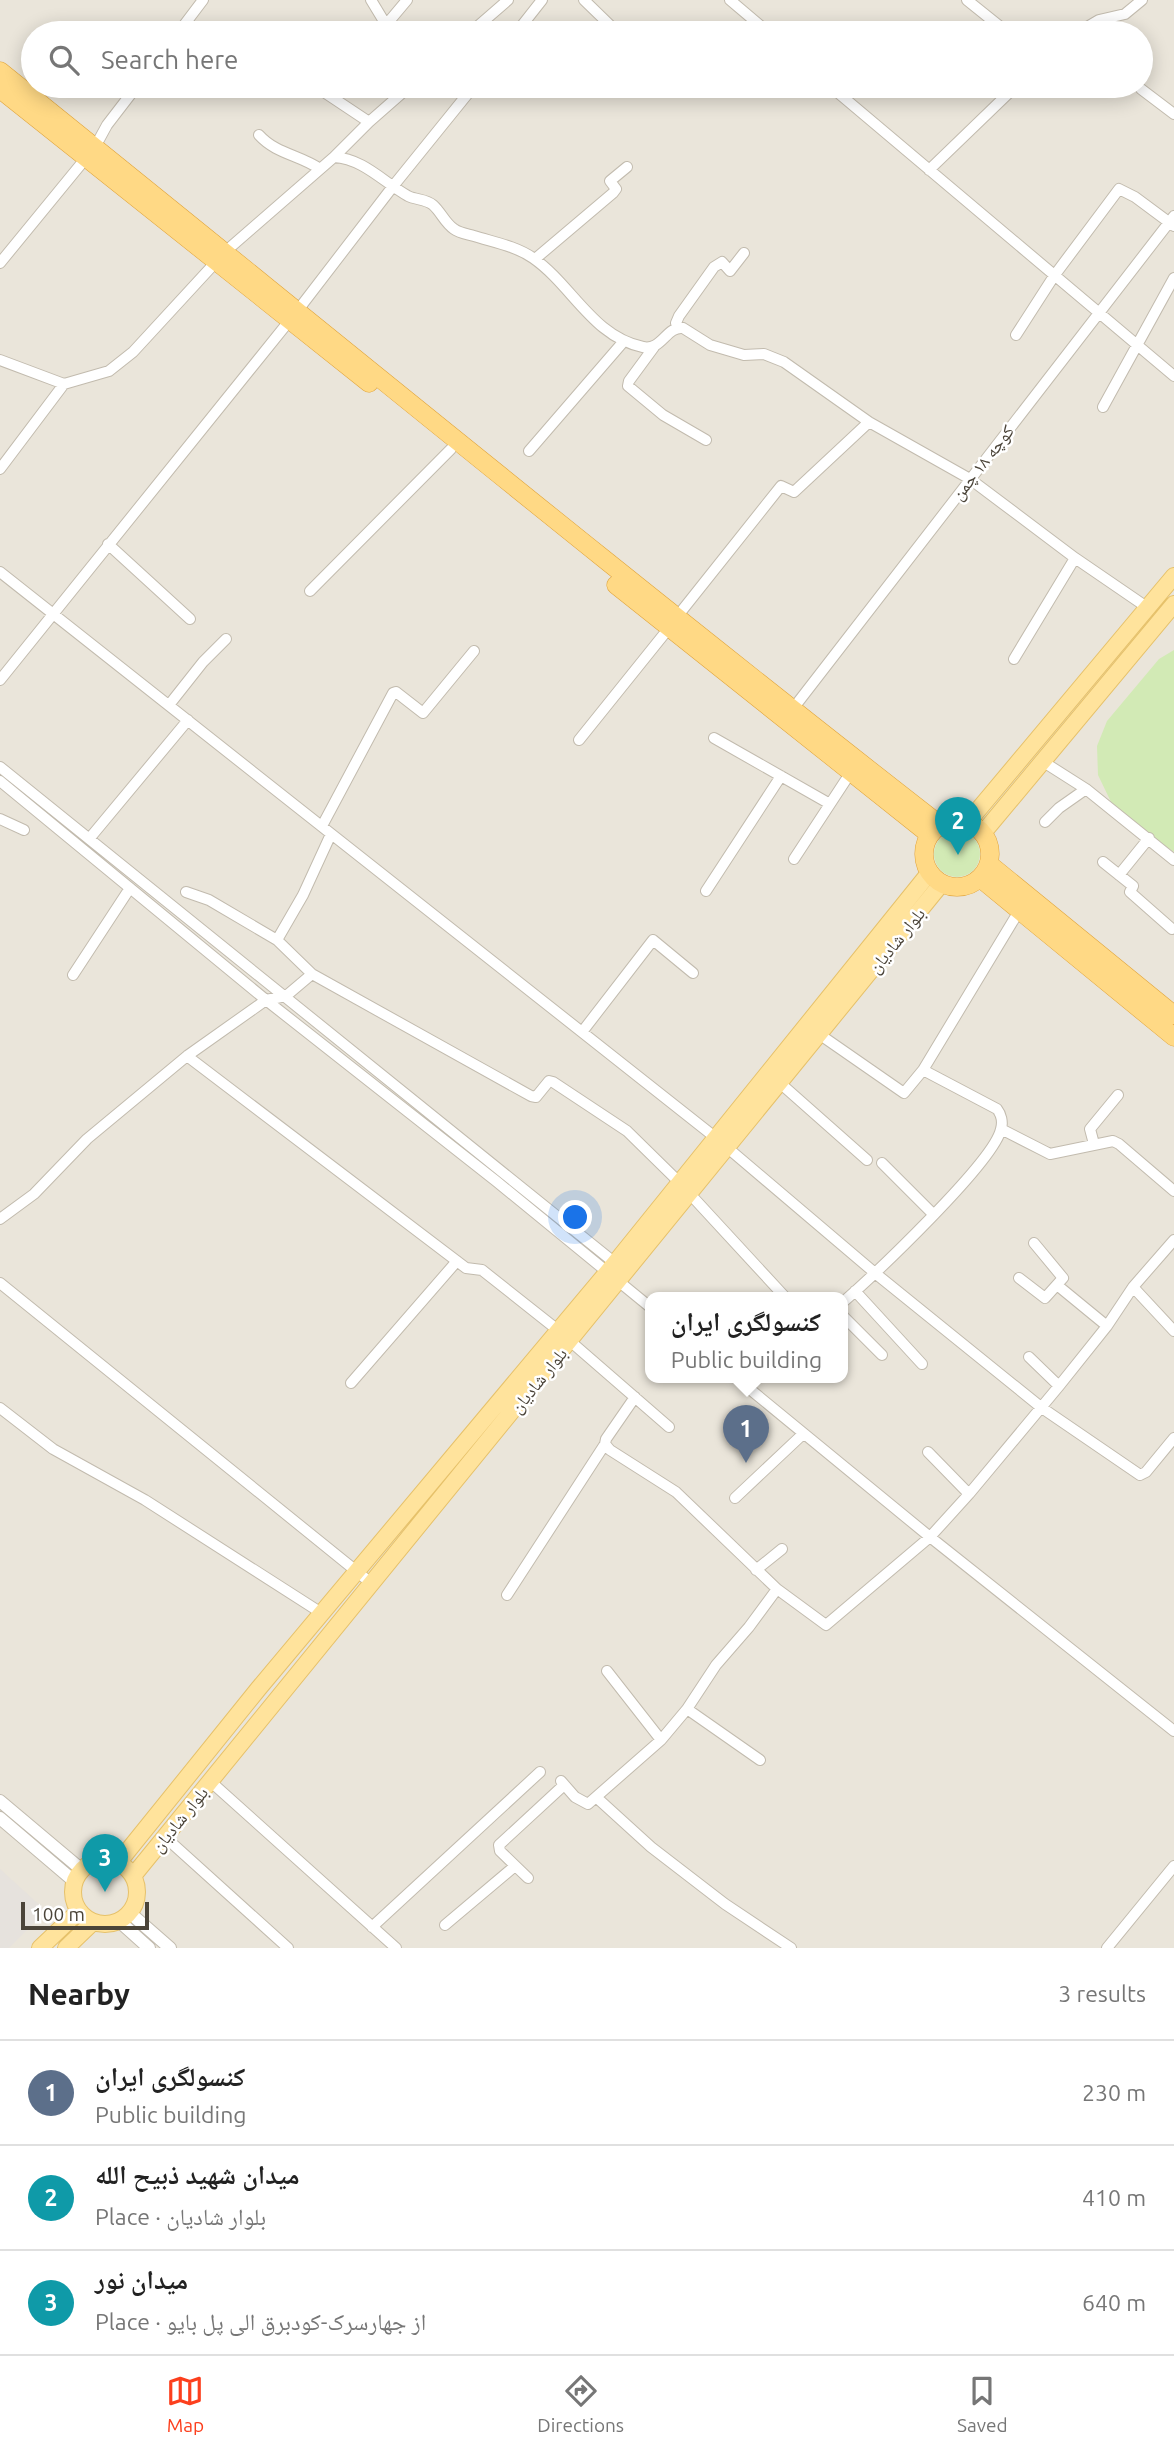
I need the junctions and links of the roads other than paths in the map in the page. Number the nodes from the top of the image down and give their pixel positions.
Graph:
1 (204, 0) edge
2 (371, 0) edge
3 (407, 0) edge
4 (508, 0) edge
5 (542, 0) edge
6 (584, 0) edge
7 (730, 0) edge
8 (967, 0) edge
9 (1142, 0) edge
10 (187, 21) edge
11 (383, 21) edge
12 (393, 21) edge
13 (484, 21) edge
14 (525, 21) edge
15 (606, 21) edge
16 (755, 21) edge
17 (993, 21) edge
18 (1097, 21) edge
19 (0, 71) edge
20 (0, 89) edge
21 (21, 90) edge
22 (30, 98) edge
23 (128, 98) edge
24 (334, 98) edge
25 (396, 98) edge
26 (464, 98) edge
27 (844, 98) edge
28 (1004, 98) edge
29 (1153, 98) edge
30 (1174, 114) edge
31 (369, 121) junction
32 (259, 135) dead end
33 (91, 152) junction
34 (334, 157) junction
35 (627, 167) dead end
36 (320, 169) junction
37 (929, 170) junction
38 (394, 185) junction
39 (1172, 221) edge
40 (744, 253) dead end
41 (222, 256) junction
42 (535, 259) junction
43 (0, 263) edge
44 (1054, 276) junction
45 (1174, 278) edge
46 (1098, 313) junction
47 (294, 315) junction
48 (678, 327) junction
49 (1016, 335) dead end
50 (624, 341) junction
51 (1138, 346) junction
52 (654, 347) junction
53 (0, 360) edge
54 (1174, 376) edge
55 (64, 384) junction
56 (1103, 407) dead end
57 (869, 422) junction
58 (706, 440) dead end
59 (451, 449) junction
60 (529, 451) dead end
61 (0, 469) edge
62 (970, 479) junction
63 (108, 544) junction
64 (1075, 558) junction
65 (0, 572) edge
66 (1174, 576) edge
67 (310, 591) dead end
68 (1174, 604) edge
69 (1148, 608) junction
70 (52, 613) junction
71 (190, 619) dead end
72 (672, 623) junction
73 (226, 639) dead end
74 (474, 651) dead end
75 (1014, 659) dead end
76 (0, 680) edge
77 (169, 705) junction
78 (792, 710) junction
79 (188, 720) junction
80 (714, 738) dead end
81 (579, 740) dead end
82 (1042, 761) junction
83 (0, 767) edge
84 (851, 772) junction
85 (781, 776) junction
86 (0, 781) edge
87 (1086, 789) junction
88 (830, 804) junction
89 (0, 819) edge
90 (968, 822) junction
91 (1045, 822) dead end
92 (24, 830) dead end
93 (327, 830) junction
94 (935, 830) junction
95 (983, 833) junction
96 (1149, 838) junction
97 (89, 839) junction
98 (794, 859) dead end
99 (1174, 860) edge
100 (1103, 862) dead end
101 (984, 871) junction
102 (1119, 875) junction
103 (936, 878) junction
104 (130, 888) junction
105 (706, 891) dead end
106 (186, 892) dead end
107 (1019, 911) junction
108 (1172, 929) dead end
109 (277, 940) junction
110 (693, 973) dead end
111 (312, 974) junction
112 (73, 975) dead end
113 (286, 996) junction
114 (266, 1000) junction
115 (1174, 1014) edge
116 (582, 1032) junction
117 (820, 1034) junction
118 (1174, 1037) edge
119 (187, 1056) junction
120 (923, 1070) junction
121 (780, 1083) junction
122 (1118, 1095) dead end
123 (1001, 1129) junction
124 (721, 1143) junction
125 (1094, 1144) junction
126 (867, 1160) dead end
127 (882, 1163) dead end
128 (685, 1188) junction
129 (1174, 1191) edge
130 (933, 1214) junction
131 (0, 1219) edge
132 (1174, 1240) edge
133 (1034, 1243) dead end
134 (1163, 1253) junction
135 (457, 1261) junction
136 (1174, 1262) edge
137 (614, 1272) junction
138 (874, 1273) junction
139 (1018, 1278) dead end
140 (0, 1283) edge
141 (1057, 1285) junction
142 (1133, 1287) junction
143 (855, 1291) junction
144 (780, 1292) edge
145 (848, 1297) edge
146 (645, 1302) edge
147 (848, 1321) edge
148 (1107, 1326) junction
149 (1174, 1331) edge
150 (564, 1336) junction
151 (883, 1355) dead end
152 (1029, 1357) dead end
153 (922, 1364) dead end
154 (351, 1383) dead end
155 (742, 1383) edge
156 (1059, 1386) junction
157 (635, 1397) junction
158 (0, 1408) edge
159 (1042, 1408) junction
160 (669, 1427) dead end
161 (803, 1434) junction
162 (1174, 1438) edge
163 (605, 1444) junction
164 (928, 1452) dead end
165 (970, 1494) junction
166 (735, 1498) dead end
167 (930, 1537) junction
168 (782, 1549) dead end
169 (756, 1570) junction
170 (357, 1573) junction
171 (371, 1583) junction
172 (777, 1589) junction
173 (507, 1595) dead end
174 (323, 1614) junction
175 (607, 1671) dead end
176 (687, 1709) junction
177 (1174, 1731) edge
178 (661, 1740) junction
179 (760, 1760) dead end
180 (540, 1772) dead end
181 (210, 1781) junction
182 (593, 1800) junction
183 (0, 1801) edge
184 (0, 1818) edge
185 (165, 1837) junction
186 (118, 1863) junction
187 (515, 1866) junction
188 (1174, 1866) edge
189 (78, 1876) junction
190 (133, 1877) junction
191 (528, 1878) dead end
192 (79, 1911) junction
193 (124, 1917) junction
194 (93, 1922) junction
195 (445, 1925) dead end
196 (372, 1927) junction
197 (40, 1948) edge
198 (66, 1948) edge
199 (149, 1948) edge
200 (170, 1948) edge
201 (288, 1948) edge
202 (396, 1948) edge
203 (791, 1948) edge
204 (1107, 1948) edge

1 - 10 street
2 - 11 street
3 - 12 street
4 - 13 street
5 - 14 street
6 - 15 street
7 - 16 street
8 - 17 street
9 - 18 street
19 - 21 highway
20 - 33 highway
22 - 33 highway
23 - 33 street
24 - 31 street
25 - 31 street
26 - 38 street
27 - 37 street
28 - 37 street
29 - 30 street
31 - 34 street
32 - 36 street
33 - 41 highway
33 - 43 street
34 - 36 street
34 - 38 street
35 - 42 street
36 - 41 street
37 - 44 street
38 - 42 street
38 - 47 street
39 - 44 street
39 - 46 street, كوچه ١٨ چمن
40 - 48 street
41 - 47 highway
41 - 55 street
42 - 50 street
44 - 46 street
44 - 49 street
45 - 51 street
46 - 51 street
46 - 62 street, كوچه ١٨ چمن
47 - 59 highway
47 - 63 street
47 - 72 highway
48 - 52 street
48 - 57 street
50 - 52 street
50 - 60 street
51 - 54 street
51 - 56 street
52 - 58 street
53 - 55 street
55 - 61 street
57 - 62 street
57 - 72 street
59 - 67 street
59 - 72 highway
62 - 64 street
62 - 78 street, كوچه ١٨ چمن
63 - 70 street
63 - 71 street
64 - 69 street
64 - 75 street
65 - 70 street
66 - 69 main road
68 - 82 main road
69 - 90 main road
70 - 76 street
70 - 77 street
72 - 78 highway
72 - 81 street
72 - 84 highway
73 - 77 street
74 - 93 street
77 - 79 street
78 - 94 highway
79 - 93 street
79 - 97 street
80 - 85 street
82 - 87 street
82 - 95 main road
83 - 97 street
84 - 88 street
84 - 94 highway
85 - 88 street
85 - 105 street
86 - 104 street
87 - 91 street
87 - 96 street
88 - 98 street
89 - 92 street
90 - 94 highway
90 - 95 highway
93 - 109 street
93 - 116 street
94 - 103 highway
95 - 101 highway
96 - 99 street
96 - 102 street
97 - 113 street
100 - 102 street
101 - 103 highway
101 - 107 highway
101 - 115 highway
102 - 108 street
103 - 117 main road, بلوار شادیان
103 - 124 main road, بلوار شادیان
104 - 112 street
104 - 114 street
106 - 109 street
107 - 118 highway
107 - 120 street
109 - 111 street
110 - 116 street
111 - 113 street
111 - 128 street
113 - 114 street
113 - 137 street
114 - 119 street
114 - 137 street
116 - 124 street
117 - 120 street
117 - 121 main road, بلوار شادیان
119 - 131 street
119 - 135 street
120 - 123 street
121 - 124 main road, بلوار شادیان
121 - 126 street
122 - 125 street
123 - 125 street
123 - 130 street
124 - 128 main road, بلوار شادیان
124 - 138 street
125 - 129 street
127 - 130 street
128 - 137 main road, بلوار شادیان
128 - 144 street
130 - 138 street
132 - 134 street
133 - 141 street
134 - 136 street
134 - 142 street
135 - 150 street
135 - 154 street
137 - 146 street
137 - 150 main road, بلوار شادیان
138 - 143 street
138 - 159 street
139 - 141 street
140 - 170 street
141 - 148 street
142 - 148 street
142 - 149 street
143 - 145 street
143 - 153 street
147 - 151 street
148 - 156 street
150 - 157 street
150 - 170 main road, بلوار شادیان
150 - 171 main road, بلوار شادیان
152 - 156 street
155 - 161 street
156 - 159 street
157 - 160 street
157 - 163 street
158 - 174 street
159 - 162 street
159 - 165 street
161 - 166 street
161 - 167 street
163 - 169 street
163 - 173 street
164 - 165 street
165 - 167 street
167 - 172 street
167 - 177 street
168 - 169 street
169 - 172 street
170 - 171 street
170 - 174 main road, بلوار شادیان
171 - 181 main road, بلوار شادیان
172 - 176 street
174 - 186 main road, بلوار شادیان
175 - 178 street
176 - 178 street
176 - 179 street
178 - 182 street
180 - 196 street
181 - 185 main road, بلوار شادیان
181 - 196 street
182 - 187 street
182 - 203 street
183 - 189 street
184 - 189 street
185 - 190 main road, بلوار شادیان
185 - 201 street
186 - 189 main road
186 - 190 main road
187 - 191 street
187 - 195 street
188 - 204 street
189 - 192 main road
190 - 193 main road
192 - 194 main road
192 - 197 main road
193 - 194 main road
193 - 199 street
193 - 200 street
194 - 198 main road
196 - 202 street

